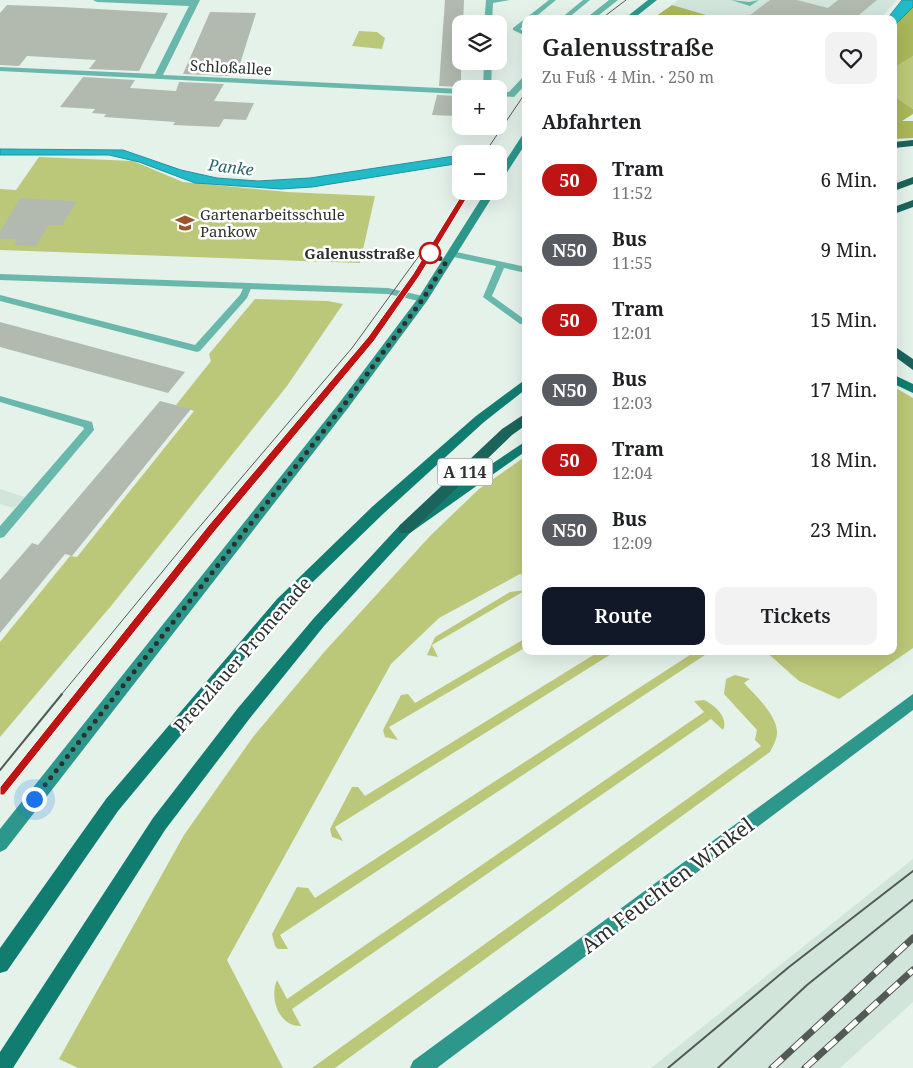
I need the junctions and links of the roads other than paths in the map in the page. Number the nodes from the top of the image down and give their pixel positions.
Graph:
1 (98, 0) edge
2 (119, 0) edge
3 (506, 0) edge
4 (553, 0) edge
5 (587, 0) edge
6 (614, 0) edge
7 (653, 0) edge
8 (734, 0) edge
9 (756, 0) edge
10 (489, 1) edge
11 (195, 2) edge
12 (488, 15) edge
13 (534, 15) edge
14 (568, 15) edge
15 (594, 15) edge
16 (633, 15) edge
17 (522, 24) edge
18 (522, 32) edge
19 (0, 68) edge
20 (158, 77) junction
21 (522, 83) edge
22 (452, 92) edge
23 (507, 95) edge
24 (522, 143) edge
25 (913, 143) edge
26 (897, 145) edge
27 (507, 166) edge
28 (913, 180) edge
29 (897, 187) edge
30 (485, 200) edge
31 (913, 203) edge
32 (897, 210) edge
33 (452, 254) junction
34 (501, 265) junction
35 (522, 269) edge
36 (0, 277) edge
37 (248, 286) junction
38 (0, 298) edge
39 (423, 299) junction
40 (522, 321) edge
41 (897, 353) edge
42 (913, 366) edge
43 (897, 381) edge
44 (522, 386) edge
45 (913, 389) edge
46 (0, 399) edge
47 (522, 421) edge
48 (522, 448) edge
49 (405, 529) junction
50 (0, 534) edge
51 (913, 701) edge
52 (0, 843) edge
53 (0, 964) edge
54 (1, 1068) edge
55 (420, 1068) edge

1 - 2 street
2 - 11 street
3 - 10 street
4 - 13 lane
5 - 14 lane
6 - 15 street
7 - 16 main road
8 - 9 lane
10 - 12 street
11 - 20 street
17 - 18 lane
19 - 20 street, Schloßallee
20 - 22 street, Schloßallee
21 - 23 street
24 - 27 main road
25 - 26 highway
28 - 29 highway
30 - 33 main road
31 - 32 highway
33 - 34 lane
33 - 39 main road
34 - 35 lane
34 - 40 lane
36 - 37 street
37 - 38 lane
37 - 39 street
39 - 52 main road
41 - 42 highway
43 - 45 main road
44 - 53 main road, Prenzlauer Promenade
46 - 50 lane
47 - 49 highway, A 114
48 - 49 main road
49 - 54 main road
51 - 55 main road, Am Feuchten Winkel

